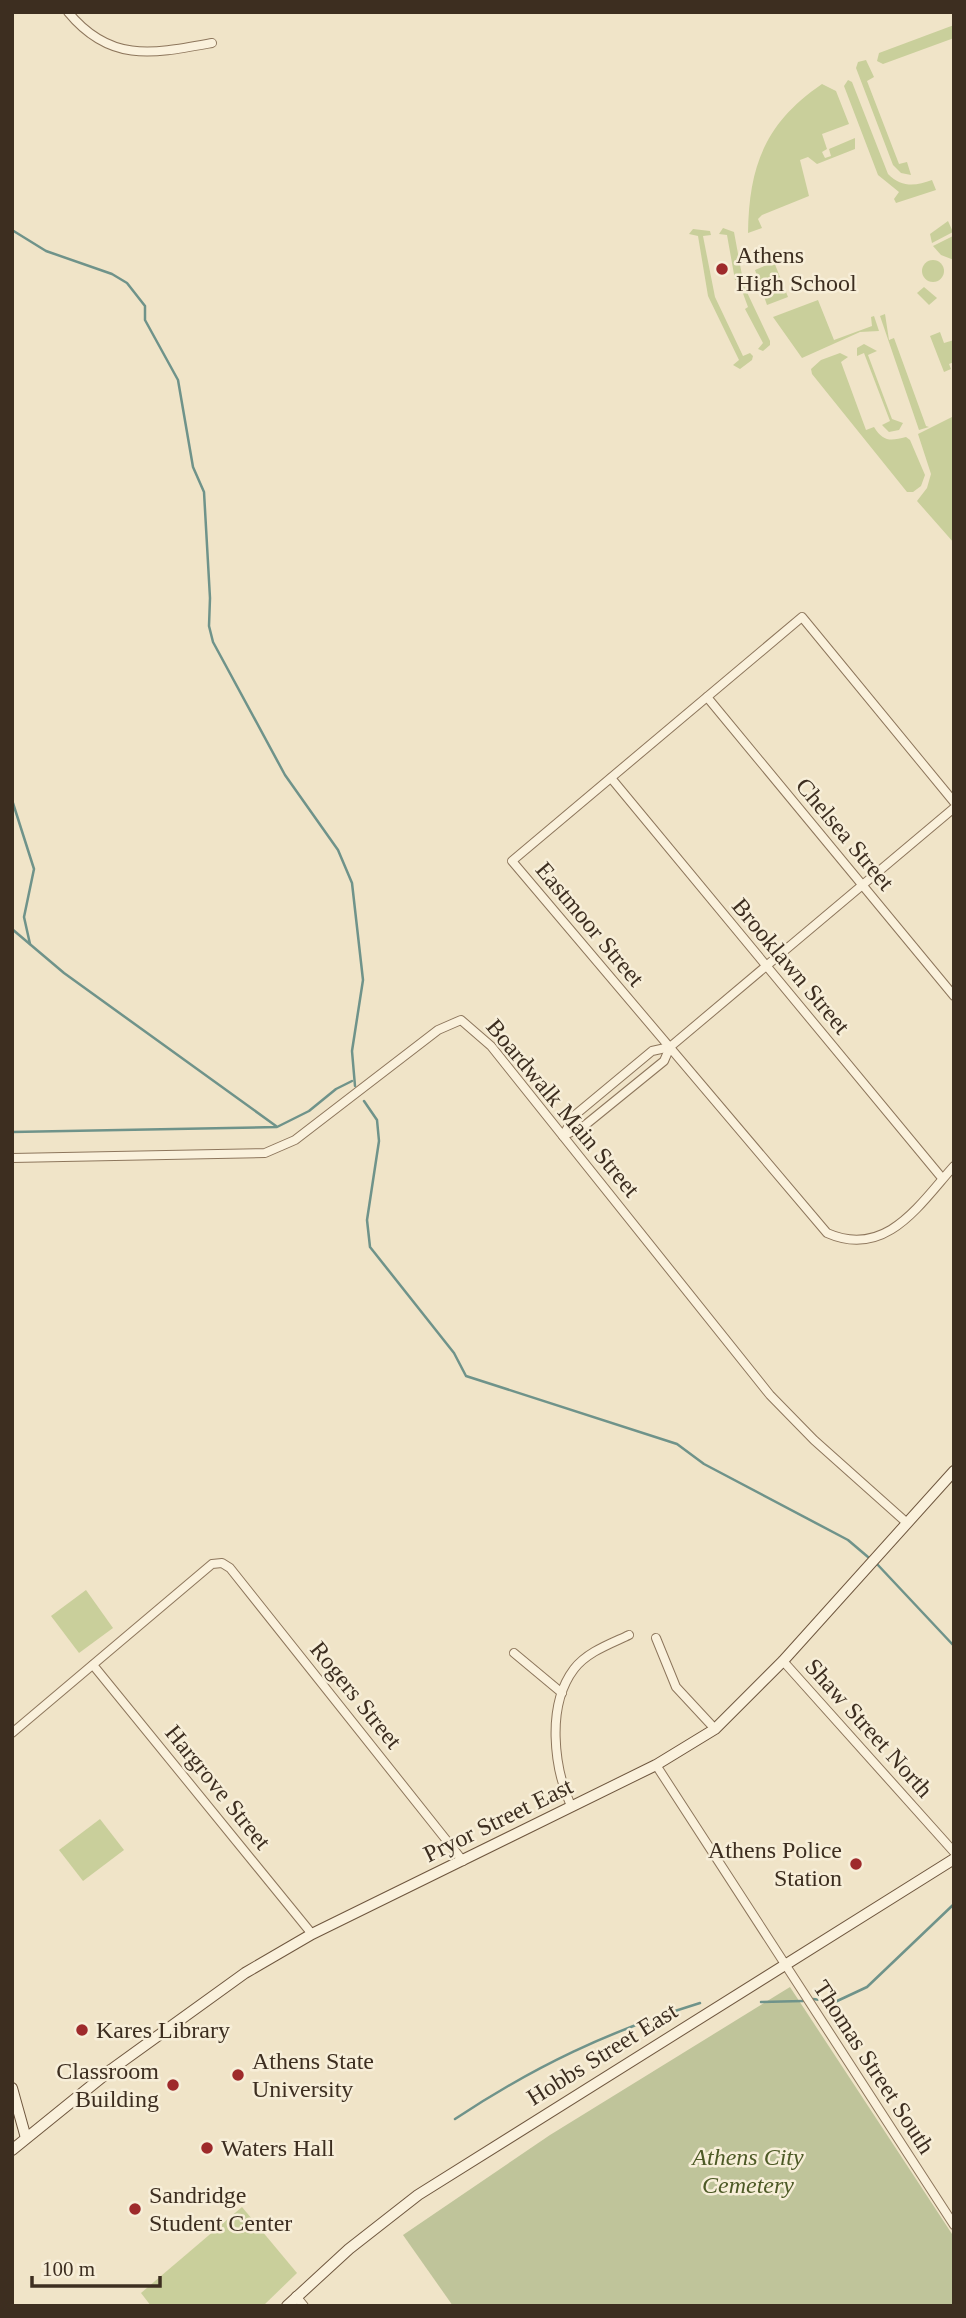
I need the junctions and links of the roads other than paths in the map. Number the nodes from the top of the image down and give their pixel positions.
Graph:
1 (68, 12) edge
2 (212, 43) dead end
3 (706, 697) junction
4 (611, 778) junction
5 (954, 802) edge
6 (954, 808) edge
7 (863, 886) junction
8 (767, 967) junction
9 (954, 996) edge
10 (670, 1047) junction
11 (563, 1136) junction
12 (12, 1158) edge
13 (954, 1166) edge
14 (942, 1178) junction
15 (954, 1471) edge
16 (907, 1522) junction
17 (629, 1635) dead end
18 (656, 1638) dead end
19 (514, 1653) dead end
20 (783, 1661) junction
21 (93, 1665) junction
22 (562, 1693) junction
23 (715, 1729) junction
24 (12, 1733) edge
25 (656, 1765) junction
26 (571, 1806) junction
27 (954, 1852) edge
28 (954, 1858) edge
29 (463, 1861) junction
30 (312, 1934) junction
31 (784, 1966) junction
32 (12, 2088) edge
33 (26, 2138) junction
34 (12, 2150) edge
35 (954, 2225) edge
36 (296, 2296) junction
37 (286, 2306) edge
38 (304, 2306) edge

1 - 2 street
3 - 4 street, Eastmoor Street
3 - 5 street, Eastmoor Street
3 - 7 street, Chelsea Street
4 - 8 street, Brooklawn Street
4 - 10 street, Eastmoor Street
6 - 7 street
7 - 8 street
7 - 9 street, Chelsea Street
8 - 10 street
8 - 14 street, Brooklawn Street
10 - 11 street
10 - 11 street
10 - 14 street, Eastmoor Street
11 - 12 street, Boardwalk Main Street
11 - 16 street, Boardwalk Main Street
13 - 14 street, Eastmoor Street
15 - 16 street, Pryor Street East
16 - 20 street, Pryor Street East
17 - 22 street
18 - 23 street
19 - 22 street
20 - 23 street, Pryor Street East
20 - 27 street, Shaw Street North
21 - 24 street
21 - 29 street, Rogers Street
21 - 30 street, Hargrove Street
22 - 26 street
23 - 25 street, Pryor Street East
25 - 26 street, Pryor Street East
25 - 31 street, Thomas Street South
26 - 29 street, Pryor Street East
28 - 31 street, Hobbs Street East
29 - 30 street, Pryor Street East
30 - 33 street, Pryor Street East
31 - 35 street, Thomas Street South
31 - 36 street, Hobbs Street East
32 - 33 street
33 - 34 street, Pryor Street East
36 - 37 street, Hobbs Street East
36 - 38 street

